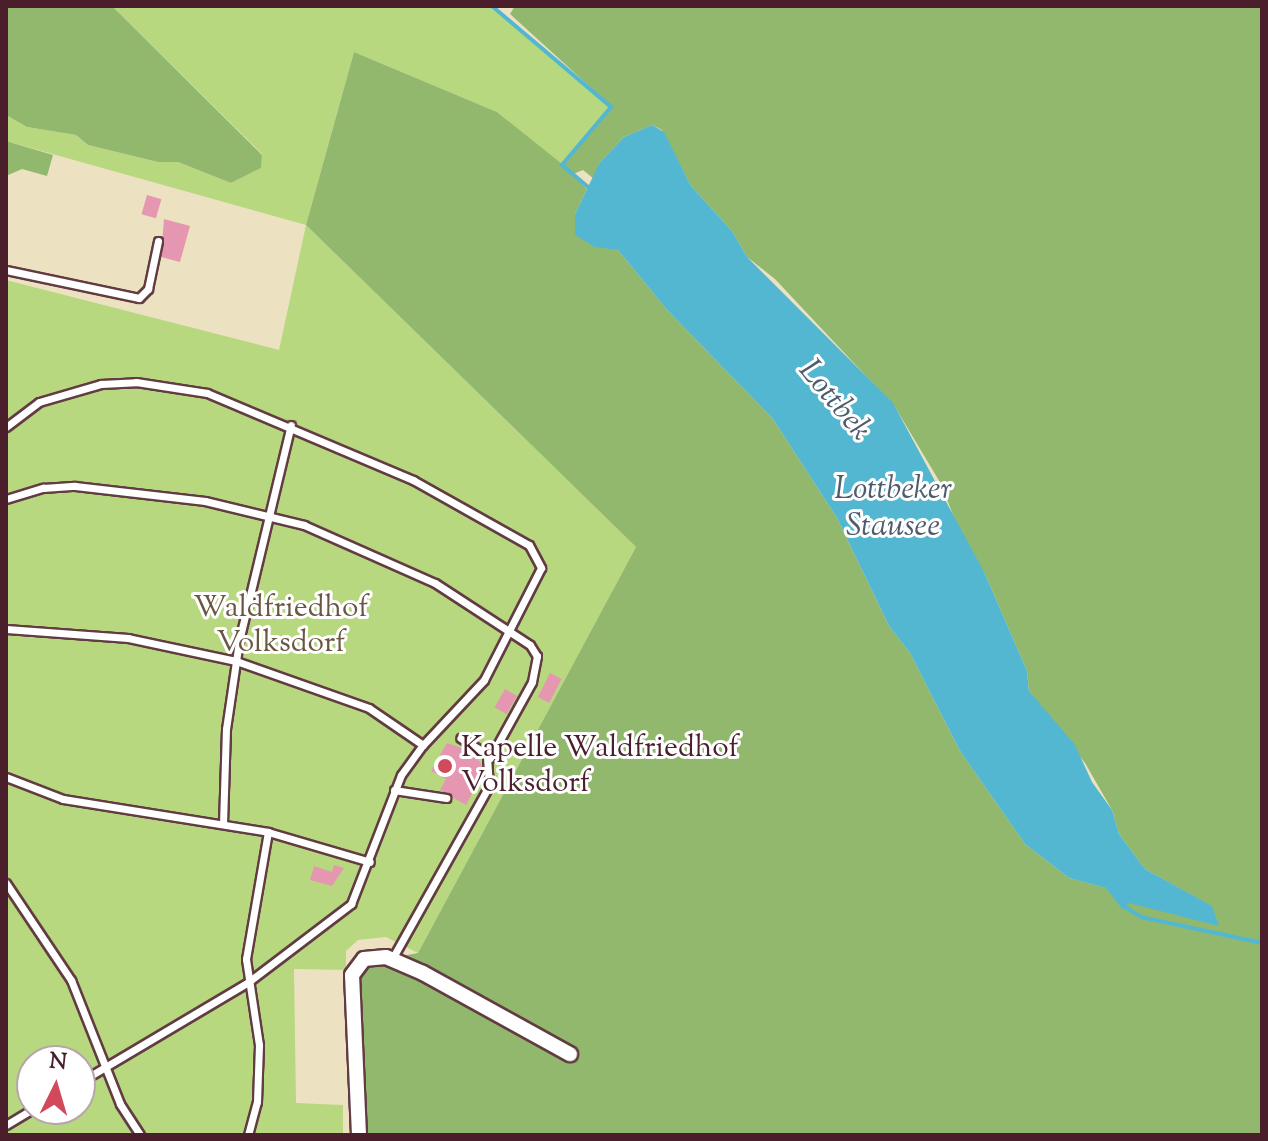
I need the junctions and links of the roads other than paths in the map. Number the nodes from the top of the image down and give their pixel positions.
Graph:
1 (158, 241) dead end
2 (6, 270) edge
3 (291, 425) junction
4 (6, 427) edge
5 (6, 499) edge
6 (269, 513) junction
7 (6, 629) edge
8 (511, 633) junction
9 (236, 661) junction
10 (460, 738) dead end
11 (423, 745) junction
12 (490, 758) junction
13 (6, 777) edge
14 (394, 790) junction
15 (446, 798) dead end
16 (223, 824) junction
17 (268, 832) junction
18 (370, 862) junction
19 (6, 883) edge
20 (8, 892) edge
21 (392, 959) junction
22 (247, 983) junction
23 (570, 1054) dead end
24 (104, 1067) junction
25 (96, 1072) edge
26 (140, 1135) edge
27 (248, 1135) edge
28 (359, 1135) edge

1 - 2 lane
3 - 4 lane
3 - 6 lane
3 - 8 lane
5 - 6 lane
6 - 8 lane
6 - 9 lane
7 - 9 lane
8 - 11 lane
8 - 12 lane
9 - 11 lane
9 - 16 lane
10 - 12 lane
11 - 14 lane
12 - 21 lane
13 - 16 lane
14 - 15 lane
14 - 18 lane
16 - 17 lane
17 - 18 lane
17 - 22 lane
18 - 22 lane
19 - 20 lane
20 - 24 lane
21 - 23 street
21 - 28 street
22 - 24 lane
22 - 27 lane
24 - 25 lane
24 - 26 lane

